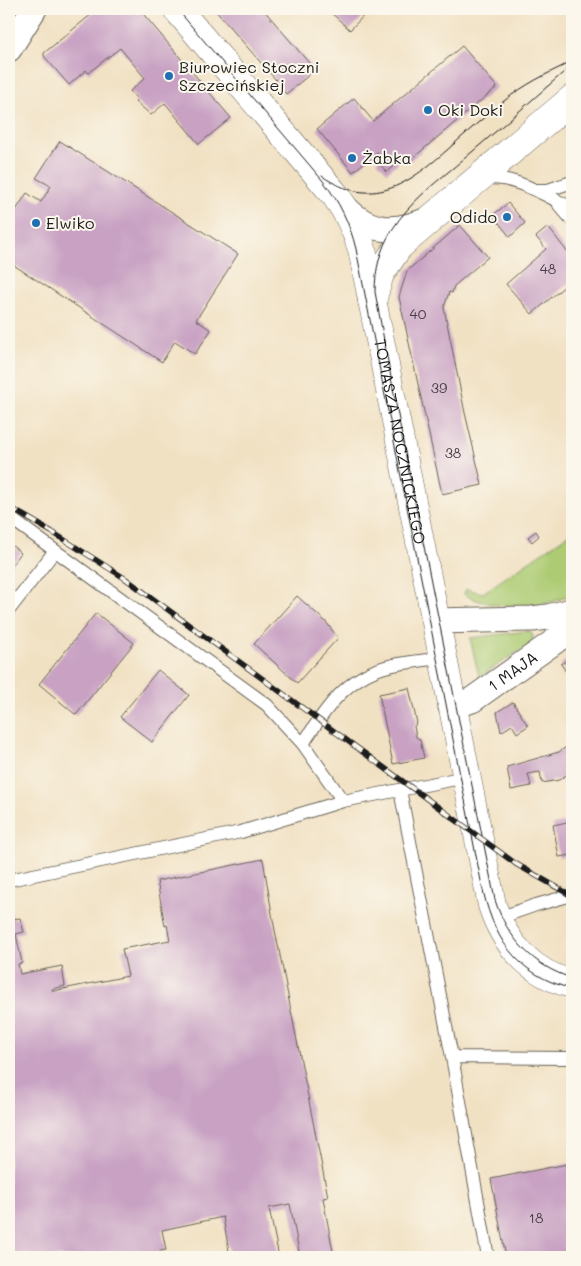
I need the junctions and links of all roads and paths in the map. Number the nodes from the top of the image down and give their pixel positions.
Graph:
1 (34, 9) edge
2 (177, 9) edge
3 (13, 43) edge
4 (572, 99) edge
5 (572, 182) edge
6 (469, 186) junction
7 (530, 189) junction
8 (336, 196) junction
9 (554, 199) junction
10 (572, 201) edge
11 (572, 208) edge
12 (430, 219) junction
13 (572, 220) edge
14 (371, 305) junction
15 (9, 517) edge
16 (54, 552) junction
17 (9, 610) edge
18 (572, 610) edge
19 (434, 621) junction
20 (572, 629) edge
21 (442, 657) junction
22 (452, 707) junction
23 (303, 744) junction
24 (466, 777) junction
25 (400, 790) junction
26 (343, 801) junction
27 (9, 880) edge
28 (572, 895) edge
29 (499, 925) junction
30 (572, 984) edge
31 (452, 1057) junction
32 (572, 1058) edge
33 (488, 1257) edge

1 - 3 street
2 - 8 street, TOMASZA NOCZNICKIEGO
4 - 6 street
5 - 7 lane
6 - 7 lane
6 - 12 street
7 - 9 lane
8 - 12 street
8 - 14 street, TOMASZA NOCZNICKIEGO
9 - 10 lane
9 - 11 lane
9 - 13 lane
12 - 14 street
14 - 19 street, TOMASZA NOCZNICKIEGO
15 - 16 lane
16 - 17 lane
16 - 23 lane
18 - 19 street
19 - 21 street, TOMASZA NOCZNICKIEGO
20 - 22 street, 1 MAJA
21 - 22 street, TOMASZA NOCZNICKIEGO
21 - 23 lane
22 - 24 street, TOMASZA NOCZNICKIEGO
23 - 26 lane
24 - 25 lane
24 - 29 street, TOMASZA NOCZNICKIEGO
25 - 26 lane
25 - 31 lane
26 - 27 lane
28 - 29 lane
29 - 30 street
31 - 32 lane
31 - 33 lane

